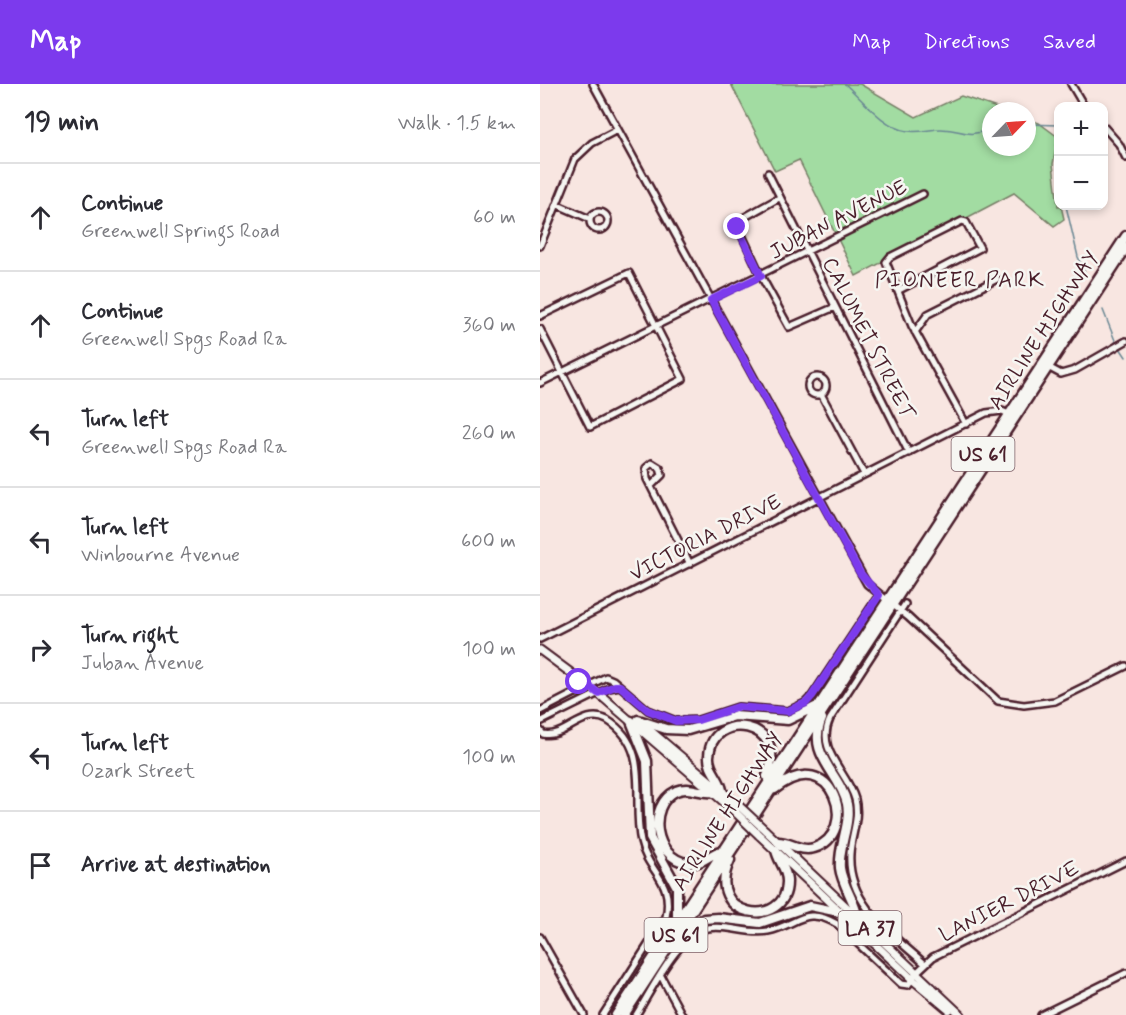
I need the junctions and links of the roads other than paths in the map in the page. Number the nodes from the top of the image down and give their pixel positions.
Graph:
1 (593, 84) edge
2 (1071, 84) edge
3 (1082, 102) edge
4 (617, 130) junction
5 (1108, 132) edge
6 (1126, 158) edge
7 (768, 173) dead end
8 (923, 194) dead end
9 (779, 198) junction
10 (558, 205) junction
11 (590, 219) dead end
12 (1126, 236) edge
13 (540, 246) edge
14 (1126, 248) edge
15 (807, 252) junction
16 (761, 276) junction
17 (997, 279) dead end
18 (899, 290) junction
19 (711, 300) junction
20 (1085, 306) junction
21 (835, 307) junction
22 (540, 316) edge
23 (657, 327) junction
24 (540, 329) edge
25 (915, 332) junction
26 (1126, 341) edge
27 (1046, 365) junction
28 (561, 372) junction
29 (540, 383) edge
30 (821, 394) dead end
31 (1012, 416) junction
32 (966, 424) junction
33 (909, 453) junction
34 (864, 474) junction
35 (651, 486) dead end
36 (819, 497) junction
37 (690, 564) junction
38 (886, 601) junction
39 (905, 604) dead end
40 (900, 612) junction
41 (540, 639) edge
42 (540, 650) edge
43 (1126, 666) edge
44 (577, 677) junction
45 (589, 686) junction
46 (620, 686) junction
47 (578, 692) junction
48 (598, 693) junction
49 (820, 710) junction
50 (540, 711) edge
51 (634, 720) junction
52 (540, 722) edge
53 (540, 730) edge
54 (770, 785) junction
55 (717, 791) junction
56 (777, 846) junction
57 (726, 853) junction
58 (1126, 861) edge
59 (844, 914) junction
60 (857, 916) junction
61 (677, 921) junction
62 (678, 932) junction
63 (540, 937) edge
64 (924, 964) junction
65 (1126, 973) edge
66 (662, 976) junction
67 (914, 976) junction
68 (584, 1015) edge
69 (603, 1015) edge
70 (616, 1015) edge
71 (624, 1015) edge
72 (636, 1015) edge
73 (682, 1015) edge
74 (956, 1015) edge
75 (961, 1015) edge
76 (1041, 1015) edge

1 - 4 street
2 - 3 street
4 - 10 street
4 - 19 street
5 - 6 street
7 - 9 street, CALUMET STREET
8 - 15 street, JUBAN AVENUE
9 - 15 street, CALUMET STREET
9 - 16 street
10 - 11 street
10 - 13 street
12 - 20 highway, AIRLINE HIGHWAY / US 61
14 - 20 highway, AIRLINE HIGHWAY / US 61
15 - 16 street, JUBAN AVENUE
15 - 21 street, CALUMET STREET
16 - 19 street, JUBAN AVENUE
16 - 21 street
17 - 25 street
18 - 18 street
18 - 25 street
19 - 23 street, JUBAN AVENUE
19 - 36 street
20 - 27 highway, AIRLINE HIGHWAY / US 61
21 - 33 street, CALUMET STREET
22 - 23 street
23 - 28 street, JUBAN AVENUE
23 - 28 street
24 - 28 street
25 - 32 street
26 - 27 street
27 - 31 highway, AIRLINE HIGHWAY / US 61
28 - 29 street, JUBAN AVENUE
30 - 34 street
31 - 32 street, VICTORIA DRIVE
31 - 38 highway, AIRLINE HIGHWAY / US 61
32 - 33 street, VICTORIA DRIVE
33 - 34 street, VICTORIA DRIVE
34 - 36 street, VICTORIA DRIVE
35 - 37 street
36 - 37 street, VICTORIA DRIVE
36 - 38 street
37 - 41 street, VICTORIA DRIVE
38 - 40 street
38 - 46 street
38 - 49 highway, AIRLINE HIGHWAY / US 61
39 - 40 street
40 - 43 street
40 - 64 street
42 - 44 main road
44 - 45 main road
44 - 47 main road
45 - 46 street
45 - 47 street
45 - 48 main road, LA 37
46 - 48 street
47 - 50 street
48 - 51 main road, LA 37
48 - 52 street
49 - 51 highway
49 - 54 highway, AIRLINE HIGHWAY / US 61
49 - 60 highway
51 - 55 main road, LA 37
51 - 61 highway
53 - 69 street, AIRLINE HIGHWAY
54 - 55 highway
54 - 56 highway
54 - 57 highway, AIRLINE HIGHWAY / US 61
55 - 56 main road, LA 37, bridge
55 - 57 highway
56 - 57 highway
56 - 59 main road, LA 37
56 - 60 main road, LA 37
57 - 61 highway, AIRLINE HIGHWAY / US 61
57 - 62 highway, AIRLINE HIGHWAY / US 61
58 - 64 street, LANIER DRIVE
59 - 62 highway
59 - 67 main road, LA 37
60 - 67 main road, LA 37
61 - 70 highway, AIRLINE HIGHWAY / US 61
62 - 71 highway, AIRLINE HIGHWAY / US 61
63 - 68 street
64 - 67 street, LANIER DRIVE
65 - 76 street
66 - 67 street
66 - 72 street
66 - 73 street
67 - 74 main road, LA 37
67 - 75 main road, LA 37

